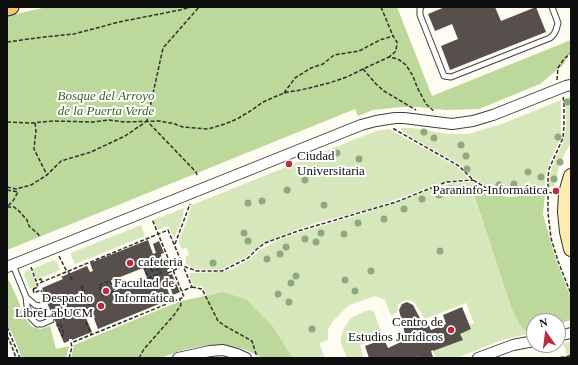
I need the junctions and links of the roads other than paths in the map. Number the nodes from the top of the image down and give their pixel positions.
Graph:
1 (11, 7) edge
2 (421, 7) edge
3 (552, 7) edge
4 (7, 8) edge
5 (571, 85) edge
6 (571, 176) edge
7 (571, 249) edge
8 (10, 266) edge
9 (26, 297) junction
10 (526, 343) edge
11 (178, 358) edge
12 (246, 358) edge
13 (478, 358) edge

1 - 4 main road
2 - 3 lane
5 - 8 street
6 - 7 street
8 - 9 lane
9 - 9 lane
10 - 13 street
11 - 12 street

